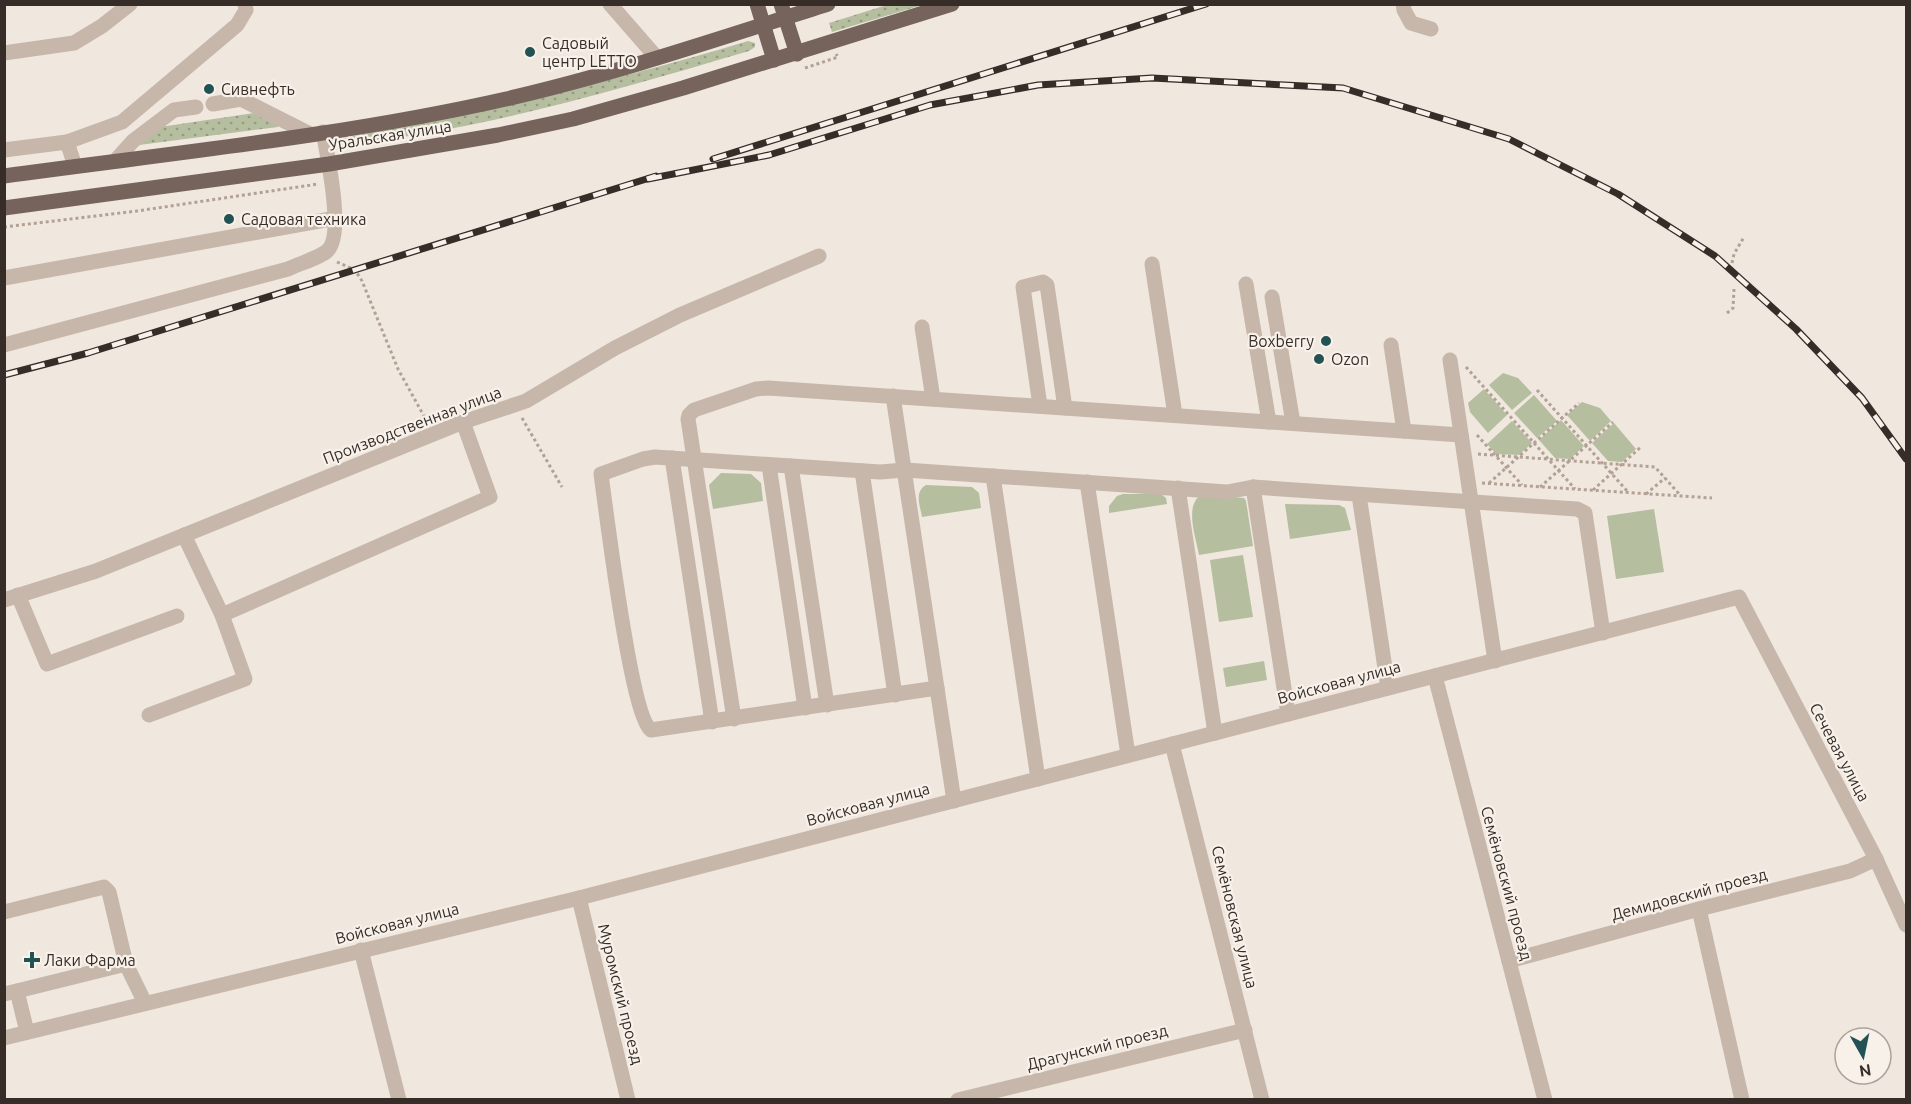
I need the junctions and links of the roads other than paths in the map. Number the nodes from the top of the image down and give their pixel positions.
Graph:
1 (130, 4) edge
2 (245, 4) edge
3 (610, 4) edge
4 (757, 4) edge
5 (828, 4) edge
6 (952, 4) edge
7 (1403, 4) edge
8 (784, 11) edge
9 (764, 24) junction
10 (1431, 29) dead end
11 (4, 53) edge
12 (797, 54) junction
13 (657, 58) junction
14 (774, 60) junction
15 (213, 104) dead end
16 (196, 107) dead end
17 (317, 133) junction
18 (67, 142) junction
19 (4, 150) edge
20 (115, 161) junction
21 (329, 164) junction
22 (75, 166) junction
23 (4, 176) edge
24 (4, 208) edge
25 (336, 218) junction
26 (819, 256) dead end
27 (1152, 264) dead end
28 (4, 278) edge
29 (1246, 284) dead end
30 (1272, 297) dead end
31 (922, 327) dead end
32 (4, 345) edge
33 (1391, 345) dead end
34 (1450, 360) road end
35 (893, 396) junction
36 (933, 399) junction
37 (1040, 406) junction
38 (1065, 408) junction
39 (1175, 415) junction
40 (462, 422) junction
41 (1269, 422) junction
42 (1293, 423) junction
43 (1404, 431) junction
44 (1468, 434) junction
45 (672, 458) junction
46 (694, 460) junction
47 (769, 465) junction
48 (791, 466) junction
49 (904, 470) junction
50 (862, 471) junction
51 (993, 476) junction
52 (1087, 482) junction
53 (1253, 487) junction
54 (1178, 488) junction
55 (1359, 495) junction
56 (1471, 502) junction
57 (184, 535) junction
58 (11, 597) edge
59 (1739, 597) joint
60 (222, 615) junction
61 (177, 616) dead end
62 (1603, 633) junction
63 (1495, 661) junction
64 (1435, 676) junction
65 (938, 688) junction
66 (1388, 688) junction
67 (895, 694) junction
68 (827, 705) junction
69 (805, 708) junction
70 (1287, 714) junction
71 (149, 715) dead end
72 (734, 719) junction
73 (712, 722) junction
74 (1215, 733) junction
75 (1172, 744) junction
76 (1128, 755) junction
77 (1038, 779) junction
78 (954, 801) junction
79 (1876, 859) junction
80 (579, 898) junction
81 (1699, 909) junction
82 (4, 912) edge
83 (1906, 925) edge
84 (361, 950) junction
85 (1509, 961) junction
86 (126, 964) junction
87 (11, 993) edge
88 (145, 1003) junction
89 (1245, 1030) junction
90 (27, 1032) junction
91 (4, 1038) edge
92 (399, 1100) edge
93 (628, 1100) edge
94 (958, 1100) edge
95 (1262, 1100) edge
96 (1545, 1100) edge
97 (1742, 1100) edge

1 - 11 street
2 - 18 street
3 - 13 street
4 - 9 main road
5 - 8 main road, Уральская улица
6 - 12 main road, Уральская улица
7 - 10 street
8 - 9 main road, Уральская улица
8 - 12 main road
9 - 13 main road, Уральская улица
9 - 14 main road
12 - 14 main road, Уральская улица
13 - 17 main road, Уральская улица
14 - 21 main road, Уральская улица
15 - 17 street
16 - 20 street
17 - 20 main road, Уральская улица
17 - 21 street
18 - 19 street
18 - 22 street
20 - 22 main road, Уральская улица
21 - 24 main road, Уральская улица
21 - 25 street
22 - 23 main road, Уральская улица
25 - 28 street
25 - 32 street
26 - 40 street, Производственная улица
27 - 39 street
29 - 41 street
30 - 42 street
31 - 36 street
33 - 43 street
34 - 44 street
35 - 36 street
35 - 46 street
35 - 49 street
36 - 37 street
37 - 38 street
37 - 38 street
38 - 39 street
39 - 41 street
40 - 57 street, Производственная улица
40 - 60 street
41 - 42 street
42 - 43 street
43 - 44 street
44 - 56 street
45 - 46 street
45 - 73 street
45 - 73 street
46 - 47 street
46 - 72 street
47 - 48 street
47 - 69 street
48 - 50 street
48 - 68 street
49 - 50 street
49 - 51 street
49 - 65 street
50 - 67 street
51 - 52 street
51 - 77 street
52 - 54 street
52 - 76 street
53 - 54 street
53 - 55 street
53 - 70 street
54 - 74 street
55 - 56 street
55 - 66 street
56 - 62 street
56 - 63 street
57 - 58 street, Производственная улица
57 - 60 street
58 - 61 street
59 - 62 street, Войсковая улица
59 - 79 street, Сечевая улица
60 - 71 street
62 - 63 street, Войсковая улица
63 - 64 street, Войсковая улица
64 - 66 street, Войсковая улица
64 - 85 street, Семёновский проезд
65 - 67 street
65 - 78 street
66 - 70 street, Войсковая улица
67 - 68 street
68 - 69 street
69 - 72 street
70 - 74 street, Войсковая улица
72 - 73 street
74 - 75 street, Войсковая улица
75 - 76 street, Войсковая улица
75 - 89 street, Семёновская улица
76 - 77 street, Войсковая улица
77 - 78 street, Войсковая улица
78 - 80 street, Войсковая улица
79 - 81 street, Демидовский проезд
79 - 83 street, Сечевая улица
80 - 84 street, Войсковая улица
80 - 93 street, Муромский проезд
81 - 85 street, Демидовский проезд
81 - 97 street
82 - 86 street
84 - 88 street, Войсковая улица
84 - 92 street
85 - 96 street, Семёновский проезд
86 - 87 street
86 - 88 street
87 - 90 street
88 - 90 street, Войсковая улица
89 - 94 street, Драгунский проезд
89 - 95 street, Семёновская улица
90 - 91 street, Войсковая улица

